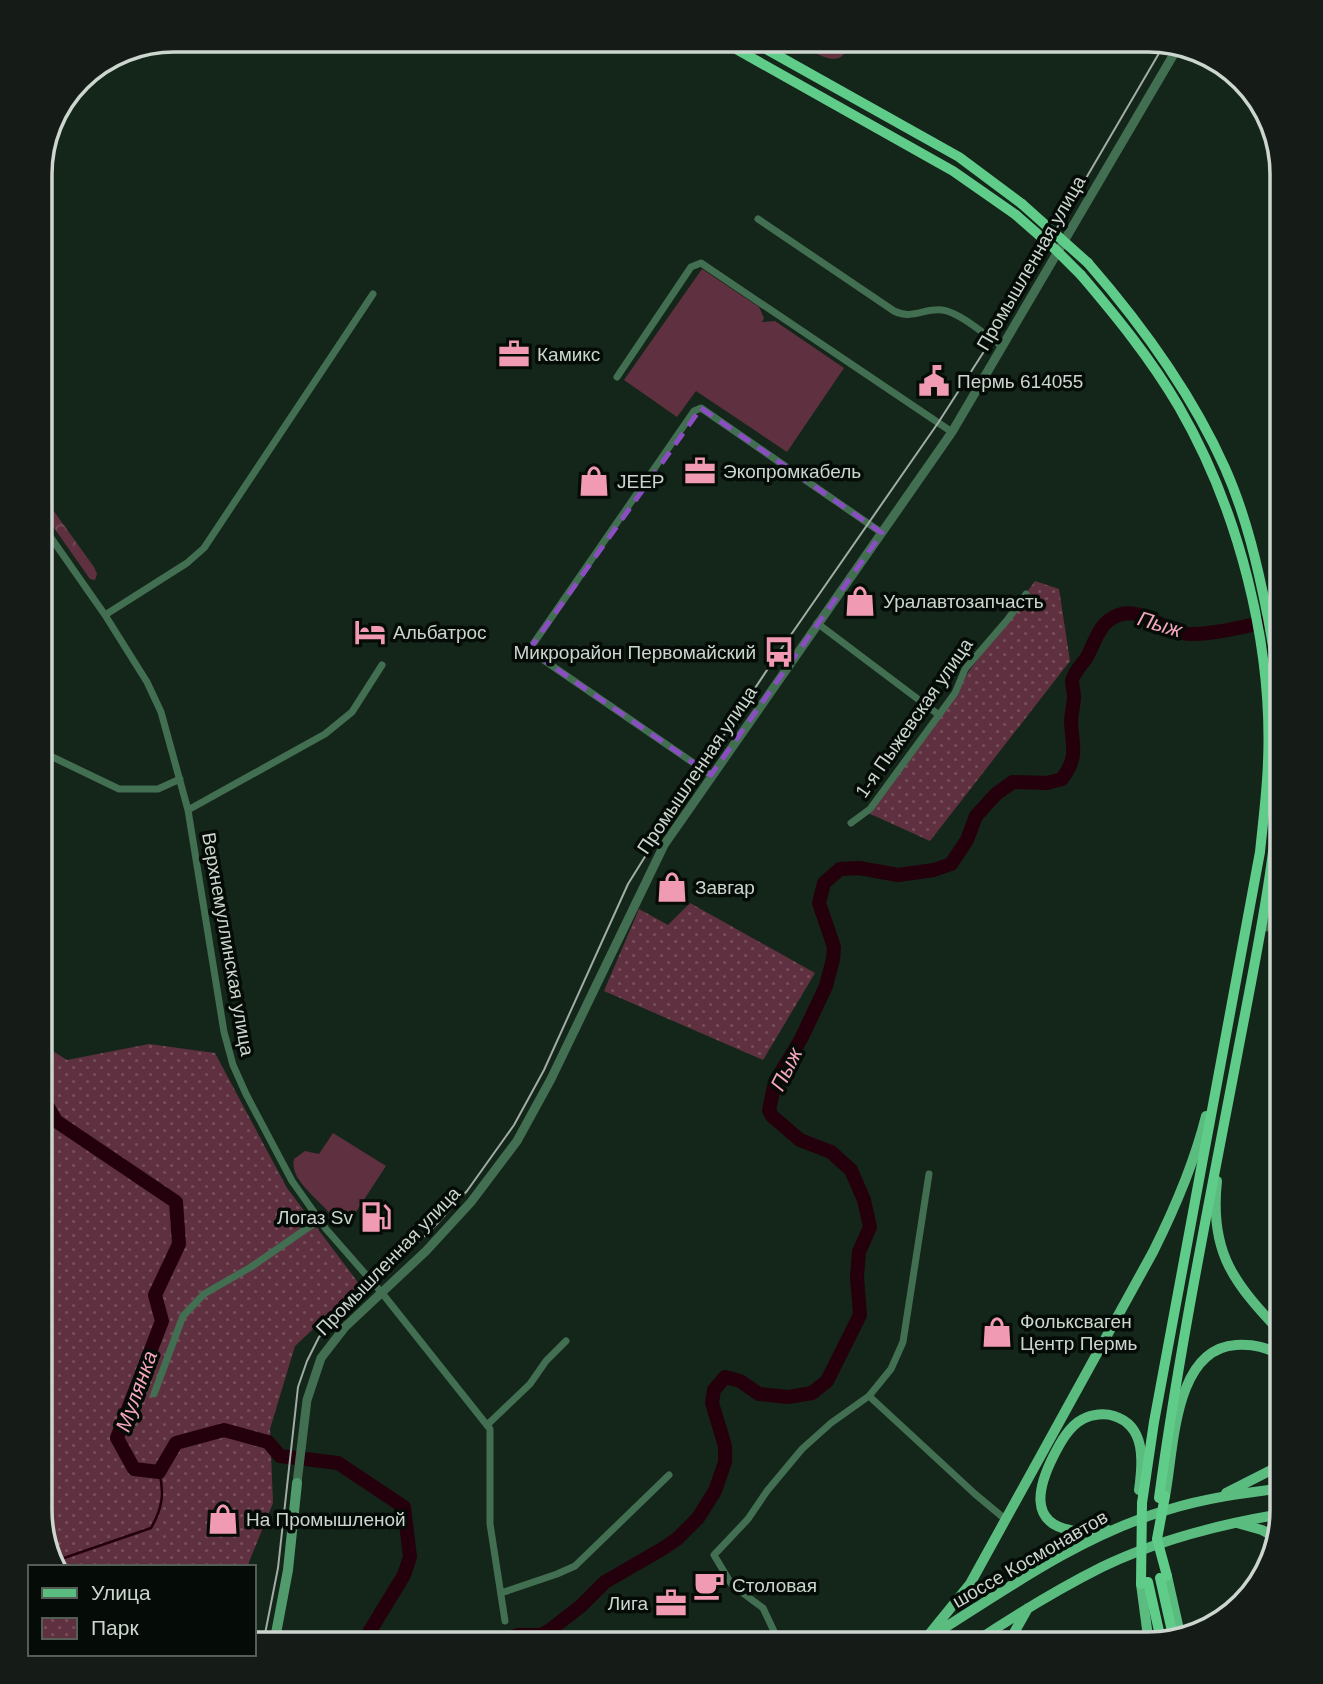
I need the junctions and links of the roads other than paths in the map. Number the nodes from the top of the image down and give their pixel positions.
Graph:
1 (742, 53) edge
2 (773, 53) edge
3 (1173, 55) edge
4 (758, 219) dead end
5 (373, 294) dead end
6 (1003, 347) junction
7 (617, 377) dead end
8 (952, 432) junction
9 (882, 533) junction
10 (53, 540) edge
11 (1026, 594) dead end
12 (105, 615) junction
13 (817, 623) junction
14 (1270, 628) edge
15 (382, 665) dead end
16 (939, 715) junction
17 (53, 757) edge
18 (711, 775) junction
19 (180, 779) junction
20 (188, 810) junction
21 (851, 823) dead end
22 (1270, 866) edge
23 (1270, 917) edge
24 (1252, 979) junction
25 (1216, 1079) junction
26 (1223, 1130) junction
27 (929, 1174) dead end
28 (320, 1220) junction
29 (382, 1293) junction
30 (1270, 1320) edge
31 (566, 1341) dead end
32 (1270, 1350) edge
33 (154, 1394) dead end
34 (869, 1396) junction
35 (487, 1425) junction
36 (1270, 1470) edge
37 (669, 1475) dead end
38 (297, 1483) joint
39 (1270, 1490) edge
40 (1162, 1497) junction
41 (1217, 1497) junction
42 (1140, 1504) junction
43 (1270, 1516) edge
44 (1005, 1518) junction
45 (1235, 1522) junction
46 (1111, 1530) junction
47 (1268, 1533) edge
48 (1163, 1577) junction
49 (1145, 1583) junction
50 (501, 1593) junction
51 (1029, 1606) junction
52 (505, 1621) dead end
53 (1178, 1627) edge
54 (1172, 1629) edge
55 (1158, 1631) edge
56 (276, 1632) edge
57 (774, 1632) edge
58 (931, 1632) edge
59 (939, 1632) edge
60 (990, 1632) edge
61 (1015, 1632) edge
62 (1148, 1632) edge

1 - 25 highway, bridge
2 - 14 highway, bridge
3 - 6 street, Промышленная улица
4 - 6 street
5 - 12 street
6 - 8 street, Промышленная улица
7 - 8 street
8 - 9 street, Промышленная улица
9 - 13 street, Промышленная улица
9 - 18 street
10 - 12 street, Верхнемуллинская улица
11 - 16 street, 1-я Пыжевская улица
12 - 19 street, Верхнемуллинская улица
13 - 16 street
13 - 18 street, Промышленная улица
15 - 20 street
16 - 21 street, 1-я Пыжевская улица
17 - 19 street
18 - 29 street, Промышленная улица
19 - 20 street, Верхнемуллинская улица
20 - 28 street, Верхнемуллинская улица
22 - 24 highway, bridge
23 - 24 street
24 - 26 highway
25 - 42 highway
25 - 44 main road
26 - 30 main road
26 - 40 highway
27 - 34 street
28 - 29 street, Верхнемуллинская улица
28 - 33 street
29 - 35 street, Верхнемуллинская улица
29 - 38 street, Промышленная улица
31 - 35 street
32 - 40 main road
34 - 44 street
34 - 57 street
35 - 50 street
36 - 41 main road
37 - 50 street
38 - 56 main road, Промышленная улица
39 - 41 main road, шоссе Космонавтов
40 - 48 highway, bridge
41 - 46 main road, шоссе Космонавтов
42 - 46 main road
42 - 49 highway, bridge
43 - 45 main road, шоссе Космонавтов
44 - 58 main road
45 - 47 main road
45 - 51 main road, шоссе Космонавтов
46 - 59 main road, шоссе Космонавтов
48 - 53 main road
48 - 54 highway
49 - 55 highway
49 - 62 main road
50 - 52 street
51 - 60 main road, шоссе Космонавтов
51 - 61 main road

